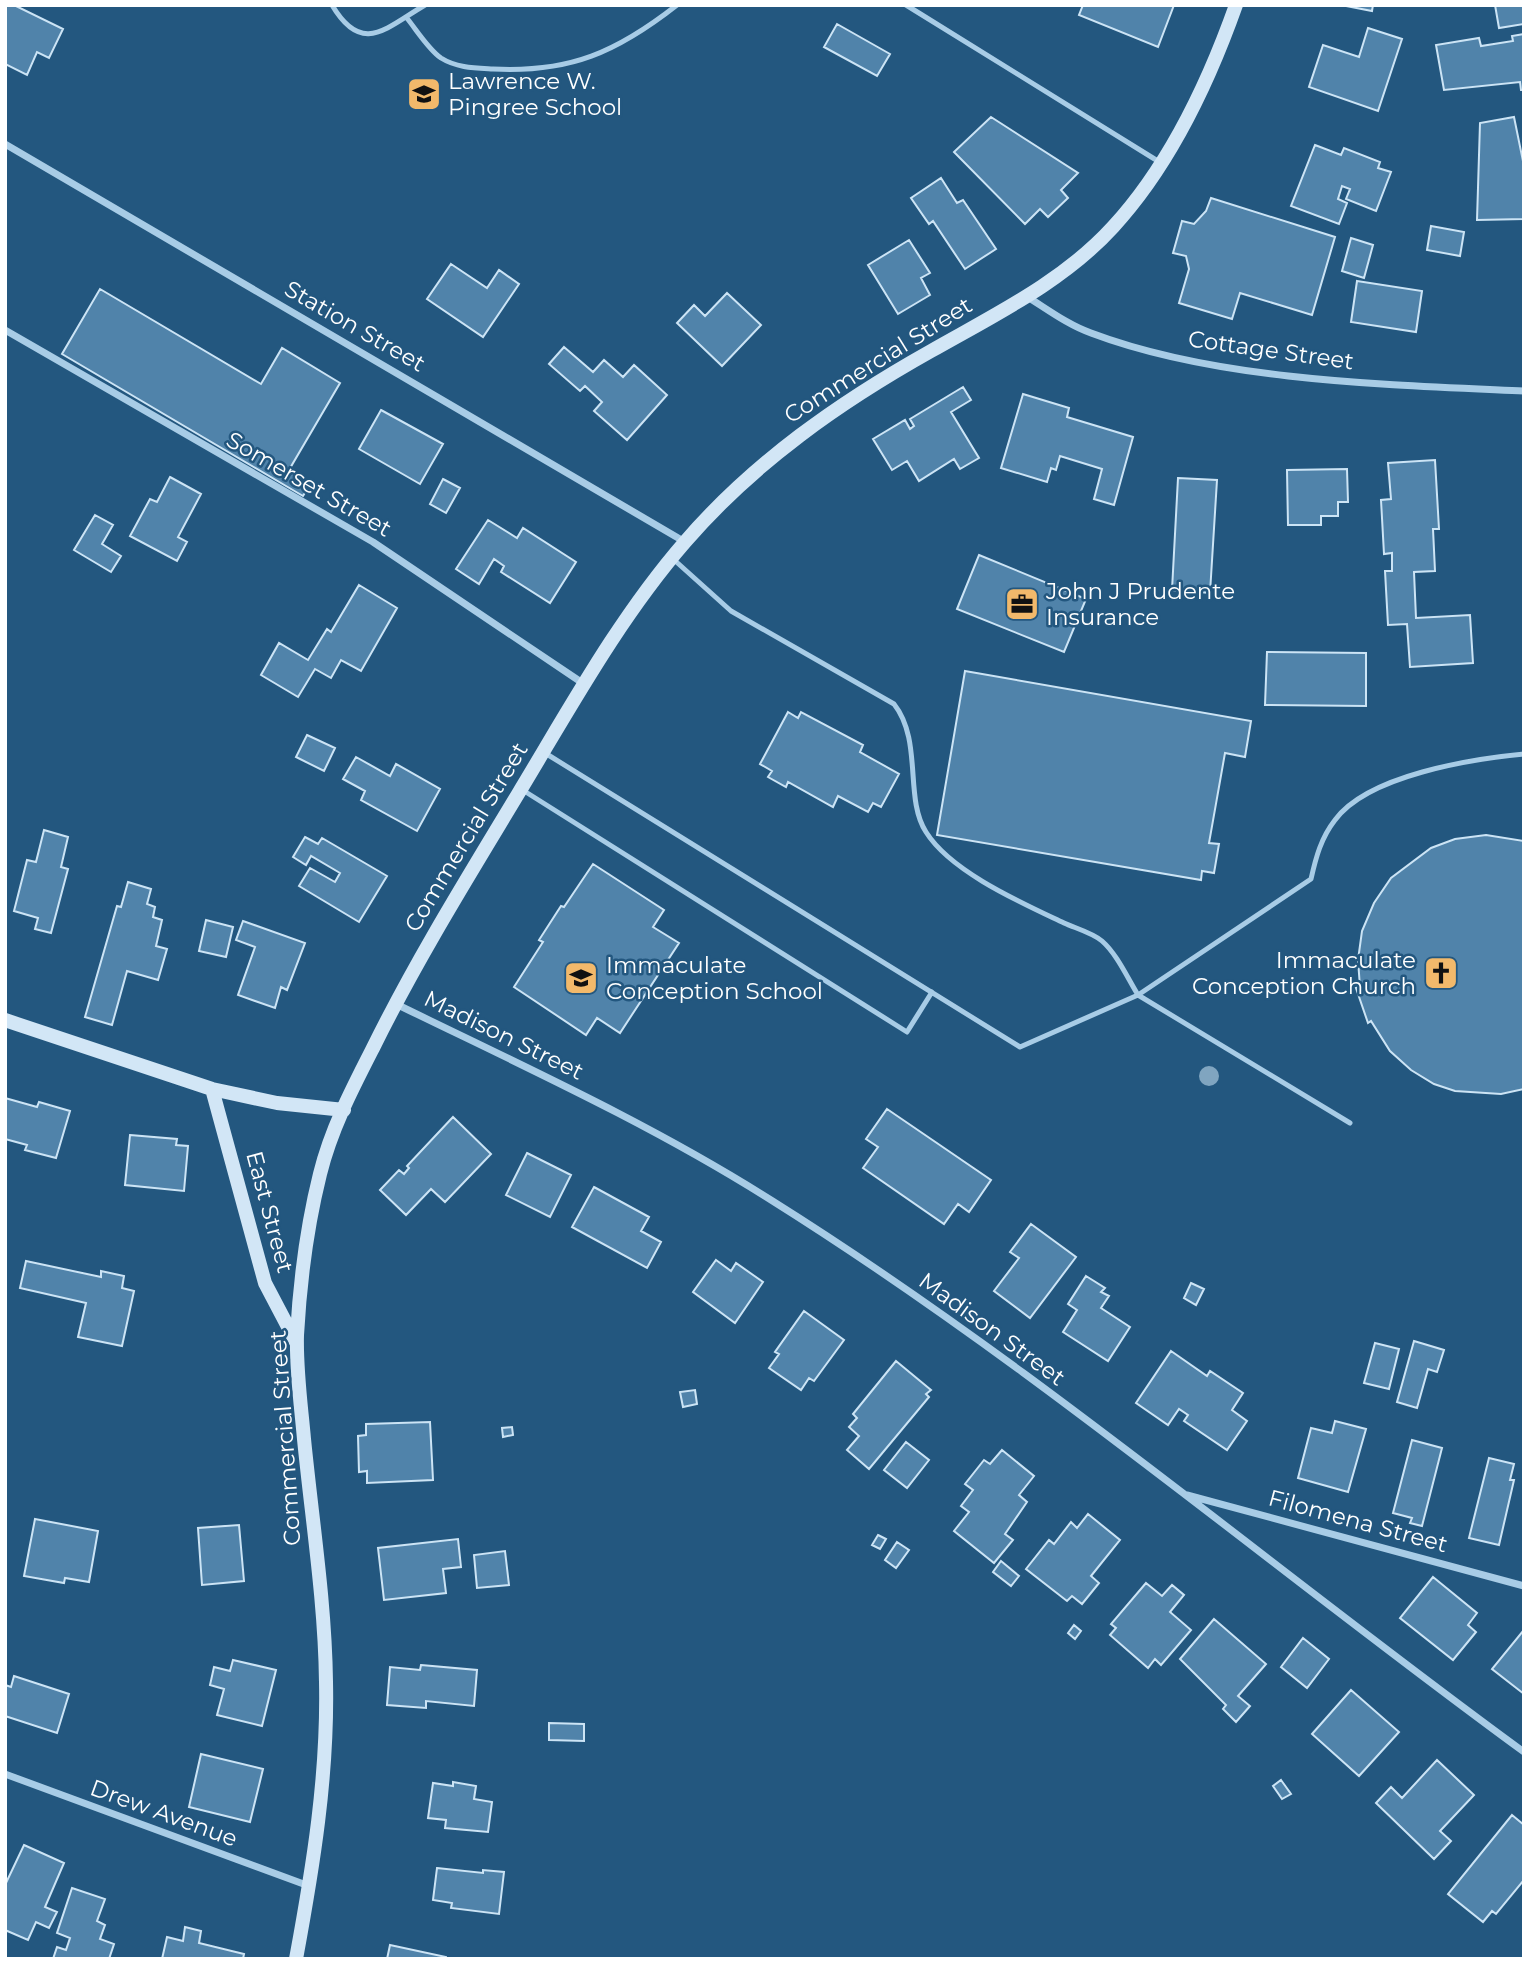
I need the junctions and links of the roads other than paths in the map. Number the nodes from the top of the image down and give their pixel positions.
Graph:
1 (332, 5) edge
2 (425, 5) edge
3 (677, 5) edge
4 (906, 5) edge
5 (1236, 5) edge
6 (405, 17) junction
7 (5, 144) edge
8 (1161, 163) junction
9 (1026, 296) junction
10 (5, 330) edge
11 (1524, 391) edge
12 (685, 542) junction
13 (672, 558) junction
14 (584, 685) junction
15 (543, 752) junction
16 (1524, 754) edge
17 (521, 789) junction
18 (932, 992) junction
19 (1138, 995) junction
20 (395, 1003) junction
21 (5, 1020) edge
22 (212, 1088) junction
23 (344, 1110) junction
24 (1350, 1123) dead end
25 (297, 1343) junction
26 (1183, 1494) junction
27 (1524, 1586) edge
28 (1524, 1752) edge
29 (5, 1774) edge
30 (309, 1886) junction
31 (296, 1959) edge

1 - 6 lane
2 - 6 lane
3 - 6 lane
4 - 8 lane
5 - 8 main road, Commercial Street
7 - 12 street, Station Street
8 - 9 main road, Commercial Street
9 - 11 street, Cottage Street
9 - 12 main road, Commercial Street
10 - 14 street, Somerset Street
12 - 13 main road, Commercial Street
13 - 14 main road, Commercial Street
13 - 19 lane
14 - 15 main road, Commercial Street
15 - 17 main road, Commercial Street
15 - 18 lane
16 - 19 lane
17 - 18 lane
17 - 20 main road, Commercial Street
18 - 19 lane
19 - 24 lane
20 - 23 main road, Commercial Street
20 - 26 street, Madison Street
21 - 22 main road
22 - 23 main road
22 - 25 main road, East Street
23 - 25 main road, Commercial Street
25 - 30 main road, Commercial Street
26 - 27 street, Filomena Street
26 - 28 street, Madison Street
29 - 30 street, Drew Avenue
30 - 31 main road, Commercial Street

